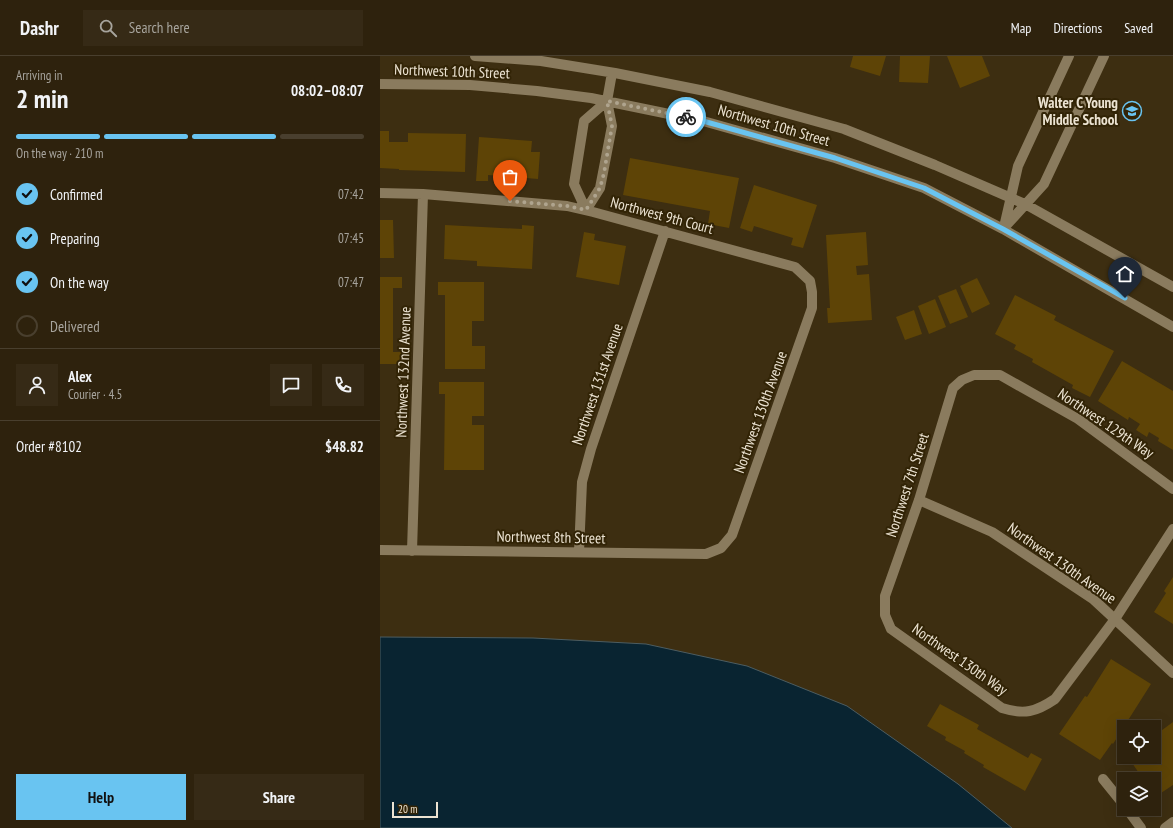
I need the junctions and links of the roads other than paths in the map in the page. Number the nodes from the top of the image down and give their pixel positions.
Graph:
1 (475, 56) edge
2 (1069, 56) edge
3 (1104, 56) edge
4 (612, 73) junction
5 (380, 84) edge
6 (607, 101) junction
7 (380, 193) edge
8 (423, 194) junction
9 (1010, 198) junction
10 (1025, 204) junction
11 (586, 210) junction
12 (1003, 229) junction
13 (665, 231) junction
14 (810, 281) joint
15 (1173, 288) edge
16 (1173, 327) edge
17 (974, 375) joint
18 (1173, 489) edge
19 (919, 500) junction
20 (1173, 529) edge
21 (721, 548) joint
22 (380, 550) edge
23 (412, 551) junction
24 (579, 552) junction
25 (885, 615) joint
26 (1115, 619) junction
27 (1173, 673) edge
28 (1103, 779) dead end
29 (1117, 797) edge
30 (1132, 816) edge
31 (1173, 822) edge
32 (1141, 828) edge
33 (1165, 828) edge

1 - 4 street, Northwest 10th Street
2 - 9 street
3 - 10 street
4 - 6 street
4 - 9 street, Northwest 10th Street
5 - 6 street, Northwest 10th Street
6 - 11 street
6 - 11 street
6 - 12 street, Northwest 10th Street
7 - 8 street, Northwest 9th Court
8 - 11 street, Northwest 9th Court
8 - 23 street, Northwest 132nd Avenue
9 - 10 street, Northwest 10th Street
9 - 12 street
10 - 12 street
10 - 15 street, Northwest 10th Street
11 - 13 street, Northwest 9th Court
12 - 16 street, Northwest 10th Street
13 - 14 street, Northwest 9th Court
13 - 24 street, Northwest 131st Avenue
14 - 21 street, Northwest 130th Avenue
17 - 18 street, Northwest 129th Way
17 - 19 street, Northwest 7th Street
19 - 25 street, Northwest 7th Street
19 - 26 street, Northwest 130th Avenue
20 - 26 street
21 - 24 street, Northwest 8th Street
22 - 23 street, Northwest 8th Street
23 - 24 street, Northwest 8th Street
25 - 26 street, Northwest 130th Way
26 - 27 street, Northwest 130th Avenue
28 - 29 street
30 - 32 street
31 - 33 street

